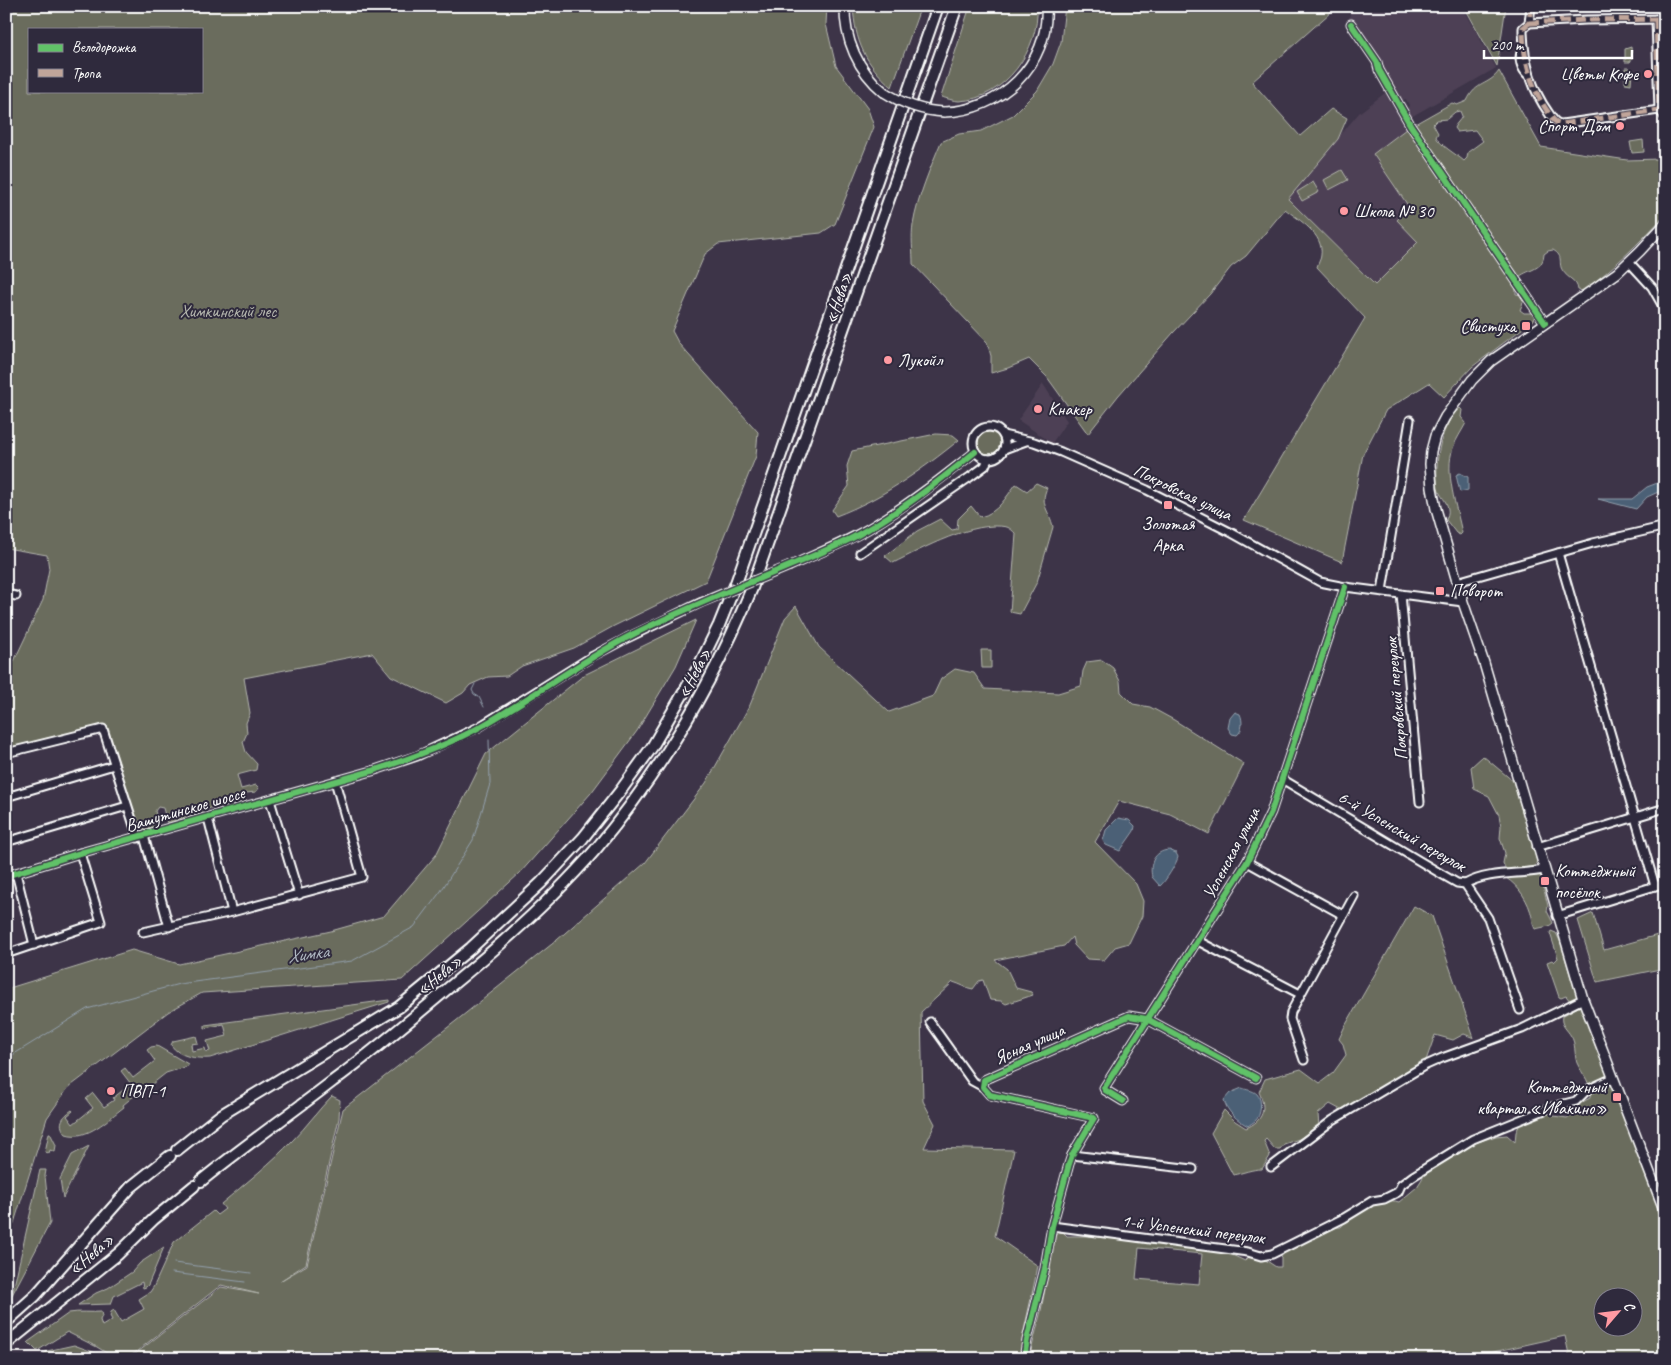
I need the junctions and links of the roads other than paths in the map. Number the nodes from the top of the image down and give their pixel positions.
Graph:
1 (845, 6) edge
2 (938, 6) edge
3 (957, 6) edge
4 (1046, 6) edge
5 (1531, 6) edge
6 (1656, 18) junction
7 (1665, 18) edge
8 (1529, 23) junction
9 (1351, 24) dead end
10 (1663, 113) edge
11 (1665, 224) edge
12 (1630, 262) junction
13 (1665, 310) edge
14 (1545, 324) junction
15 (1410, 420) dead end
16 (1003, 435) junction
17 (1027, 441) junction
18 (1004, 449) junction
19 (975, 452) junction
20 (988, 460) junction
21 (1662, 527) dead end
22 (1558, 552) junction
23 (860, 553) dead end
24 (1457, 582) junction
25 (1345, 587) junction
26 (1382, 591) junction
27 (6, 594) edge
28 (1401, 594) junction
29 (16, 596) dead end
30 (1463, 602) junction
31 (6, 753) edge
32 (114, 765) junction
33 (1282, 779) junction
34 (335, 781) junction
35 (6, 797) edge
36 (270, 800) junction
37 (1420, 802) dead end
38 (127, 806) junction
39 (1665, 808) edge
40 (1635, 817) junction
41 (208, 818) junction
42 (141, 837) junction
43 (6, 842) edge
44 (1537, 847) junction
45 (80, 854) junction
46 (1247, 862) junction
47 (1544, 870) junction
48 (16, 873) junction
49 (6, 876) edge
50 (1665, 883) edge
51 (1465, 884) junction
52 (1655, 886) junction
53 (299, 895) junction
54 (1354, 896) dead end
55 (232, 912) junction
56 (1343, 915) junction
57 (1557, 916) junction
58 (169, 927) junction
59 (143, 932) dead end
60 (1198, 941) junction
61 (34, 945) junction
62 (6, 954) edge
63 (1300, 994) junction
64 (1583, 999) junction
65 (1520, 1010) dead end
66 (1147, 1019) junction
67 (930, 1022) dead end
68 (1304, 1060) dead end
69 (1256, 1078) dead end
70 (1613, 1078) junction
71 (983, 1087) junction
72 (1123, 1100) dead end
73 (1072, 1155) junction
74 (1271, 1167) dead end
75 (1193, 1169) dead end
76 (1665, 1212) edge
77 (1052, 1226) junction
78 (6, 1322) edge
79 (6, 1344) edge
80 (1024, 1359) edge

1 - 4 main road, bridge
2 - 78 highway, «Нева»
3 - 79 highway, «Нева»
5 - 8 street
6 - 7 street
6 - 8 street
6 - 10 street
8 - 10 street
9 - 14 street
11 - 12 main road
12 - 13 street
12 - 14 main road
14 - 24 main road
15 - 26 street
16 - 17 street, Покровская улица
16 - 18 street
16 - 19 street
17 - 18 street
17 - 25 street, Покровская улица
18 - 20 street
19 - 20 street
19 - 34 street, Вашутинское шоссе, bridge
20 - 23 street
21 - 22 street
22 - 24 street
22 - 40 street
24 - 30 main road
25 - 26 street, Покровская улица
25 - 33 street, Успенская улица
26 - 28 street, Покровская улица
27 - 29 street
28 - 30 street, Покровская улица
28 - 37 street, Покровский переулок
30 - 44 main road
31 - 32 street
32 - 35 street
32 - 38 street
33 - 46 street, Успенская улица
33 - 51 street, 6-й Успенский переулок
34 - 36 street, Вашутинское шоссе
34 - 53 street
36 - 41 street, Вашутинское шоссе
36 - 53 street
38 - 42 street
38 - 43 street
39 - 40 street
40 - 44 street
40 - 52 street
41 - 42 street, Вашутинское шоссе
41 - 55 street
42 - 45 street, Вашутинское шоссе
42 - 58 street
44 - 47 main road
45 - 48 street, Вашутинское шоссе
45 - 61 street
46 - 56 street
46 - 60 street, Успенская улица
47 - 51 street
47 - 57 main road
48 - 49 street, Вашутинское шоссе
48 - 61 street
50 - 52 street
51 - 65 street, 6-й Успенский переулок
52 - 57 street
53 - 55 street
54 - 56 street
55 - 58 street
56 - 63 street
57 - 64 main road
58 - 59 street
60 - 63 street
60 - 66 street, Успенская улица
61 - 62 street
63 - 68 street
64 - 70 main road
64 - 74 street
66 - 69 street
66 - 71 street, Ясная улица
66 - 72 street, Успенская улица
67 - 71 street
70 - 76 main road
70 - 77 street, 1-й Успенский переулок
71 - 73 street, Ясная улица
73 - 75 street
73 - 77 street
77 - 80 street

